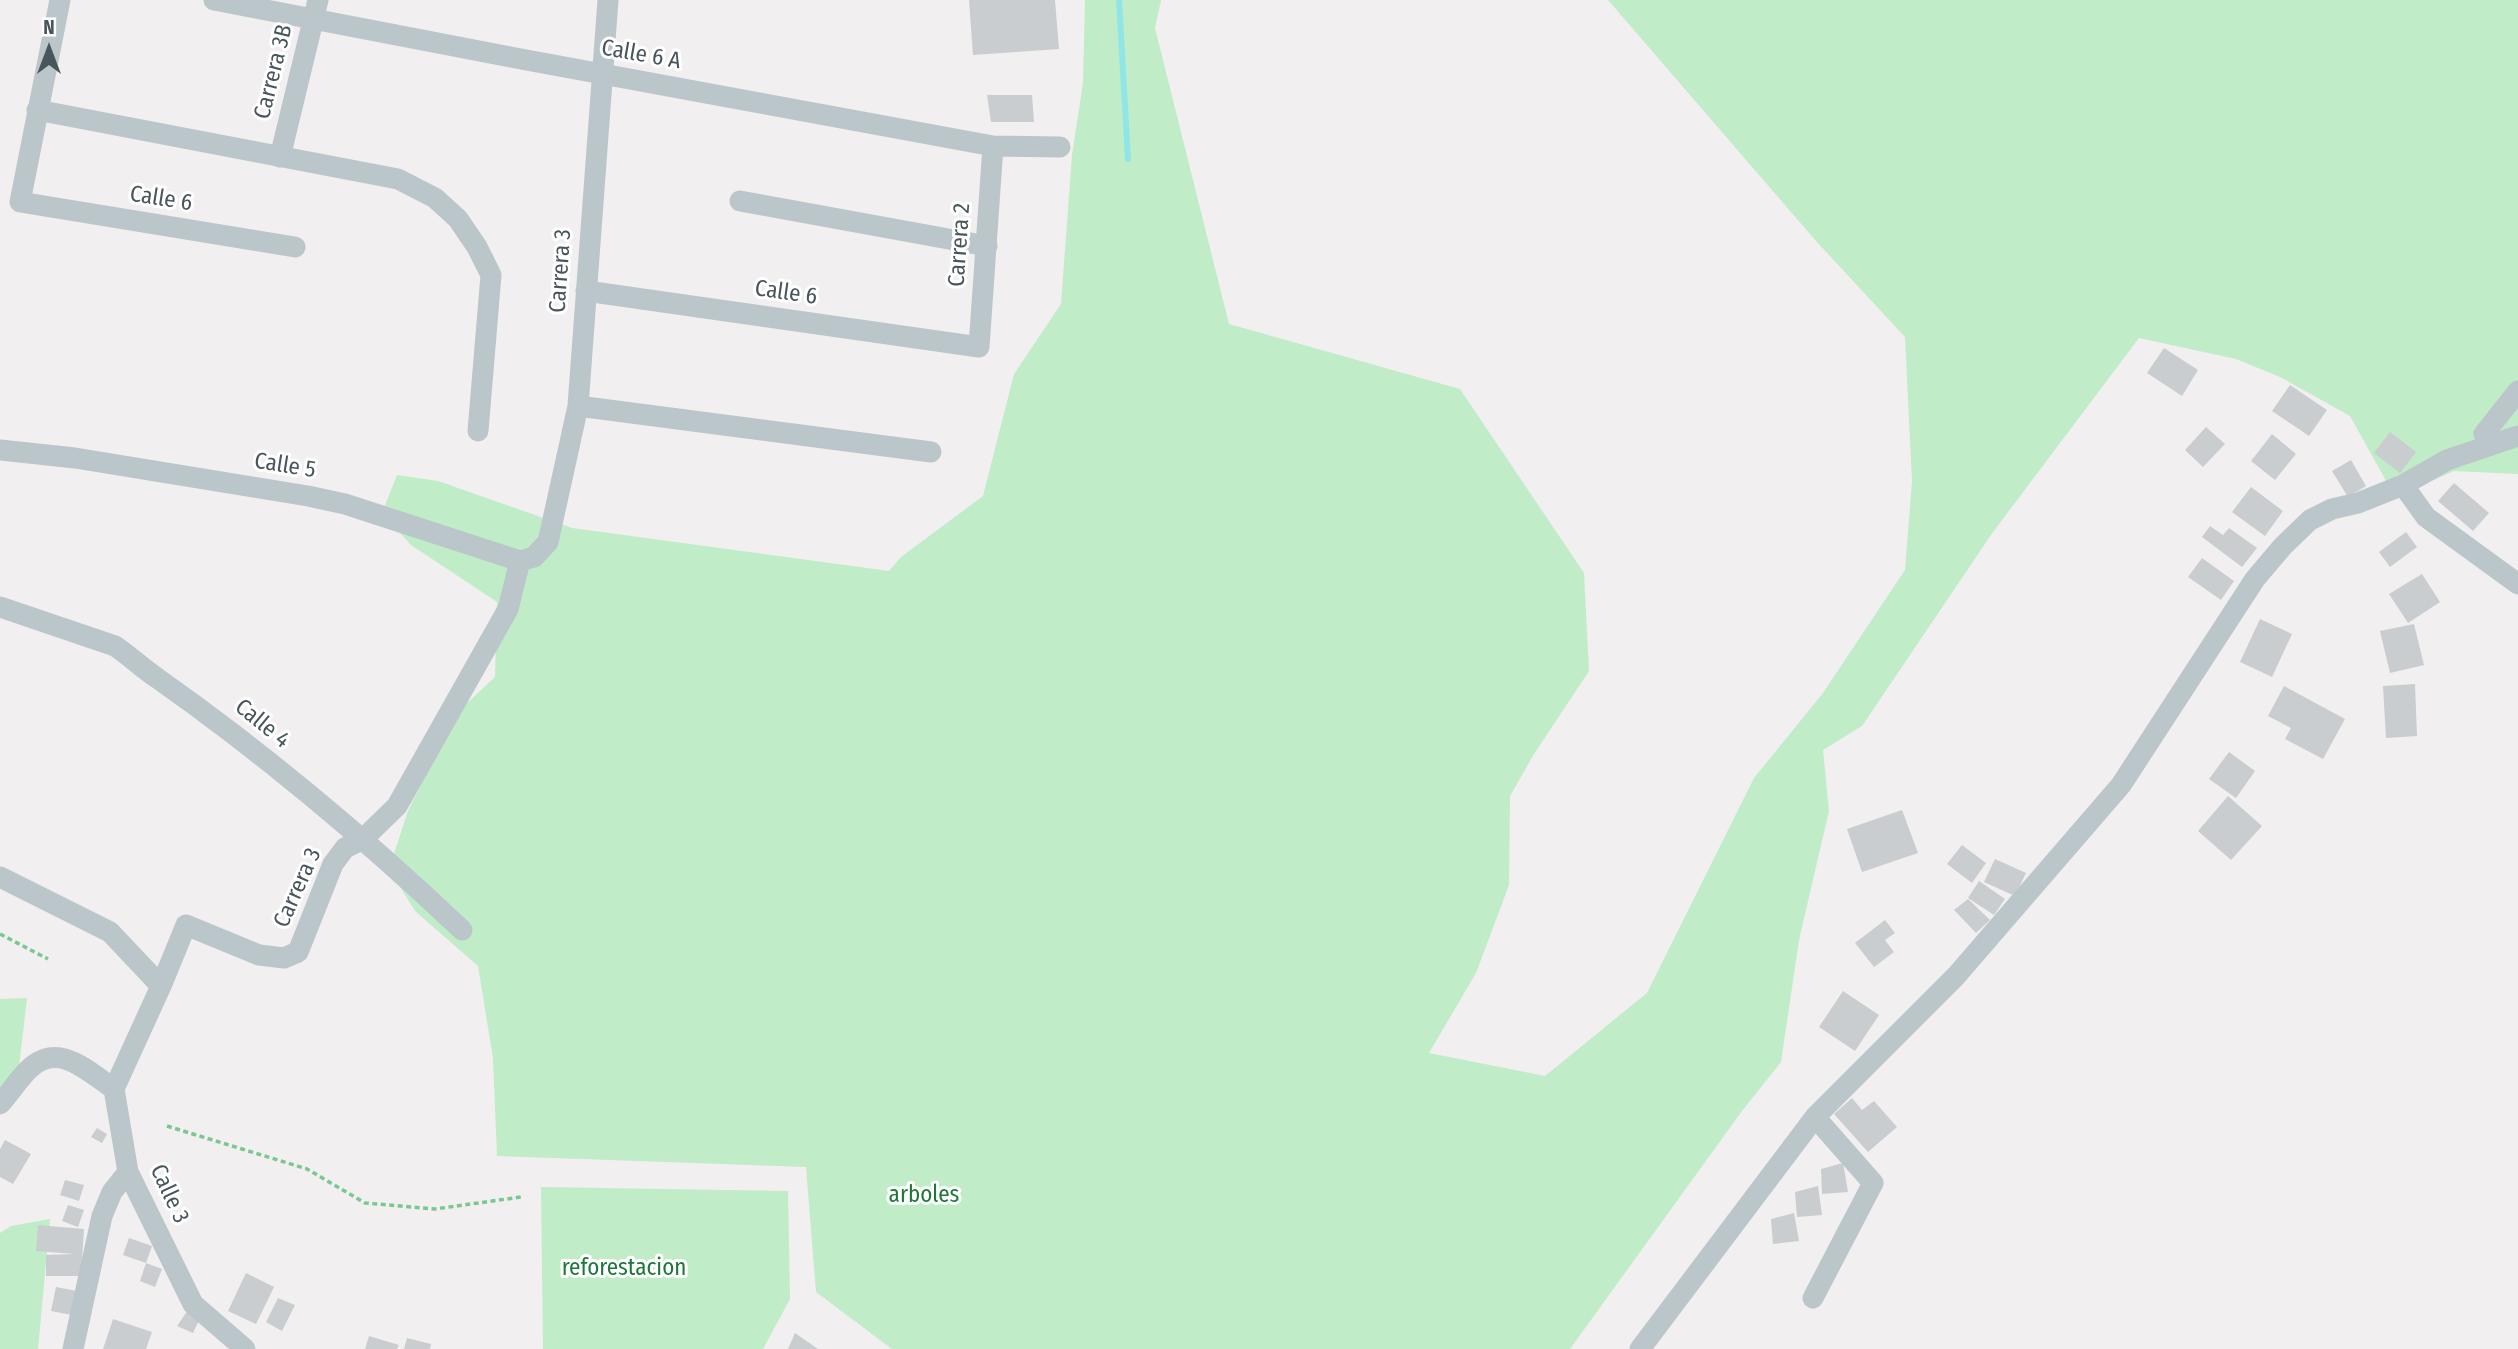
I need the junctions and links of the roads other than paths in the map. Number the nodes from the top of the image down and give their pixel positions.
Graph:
1 (60, 0) edge
2 (214, 0) edge
3 (608, 0) edge
4 (316, 10) edge
5 (602, 74) junction
6 (37, 110) junction
7 (993, 146) junction
8 (1060, 146) dead end
9 (280, 157) junction
10 (740, 201) dead end
11 (987, 246) junction
12 (295, 247) dead end
13 (586, 291) junction
14 (979, 347) joint
15 (2518, 391) edge
16 (578, 406) junction
17 (478, 431) dead end
18 (2518, 436) edge
19 (2490, 444) junction
20 (0, 450) edge
21 (931, 452) dead end
22 (2403, 485) junction
23 (520, 561) junction
24 (2518, 584) edge
25 (0, 607) edge
26 (363, 839) junction
27 (0, 877) edge
28 (462, 930) dead end
29 (161, 986) junction
30 (114, 1089) junction
31 (0, 1104) edge
32 (1815, 1117) junction
33 (128, 1172) junction
34 (1813, 1298) dead end
35 (74, 1349) edge
36 (245, 1349) edge
37 (1640, 1349) edge

1 - 6 street
2 - 4 street, Calle 6 A
3 - 5 street, Carrera 3
4 - 5 street, Calle 6 A
4 - 9 street, Carrera 3B
5 - 7 street, Calle 6 A
5 - 13 street, Carrera 3
6 - 9 street
6 - 12 street, Calle 6
7 - 8 street, Calle 6 A
7 - 11 street, Carrera 2
9 - 17 street
10 - 11 street
11 - 14 street, Carrera 2
13 - 14 street, Calle 6
13 - 16 street, Carrera 3
15 - 19 street
16 - 21 street
16 - 23 street, Carrera 3
18 - 19 street
19 - 22 street
20 - 23 street, Calle 5
22 - 24 street
22 - 32 street
23 - 26 street, Carrera 3
25 - 26 street, Calle 4
26 - 28 street, Calle 4
26 - 29 street, Carrera 3
27 - 29 street
29 - 30 street, Carrera 3
30 - 31 street
30 - 33 street, Calle 3
32 - 34 street
32 - 37 street
33 - 35 street
33 - 36 street, Calle 3

